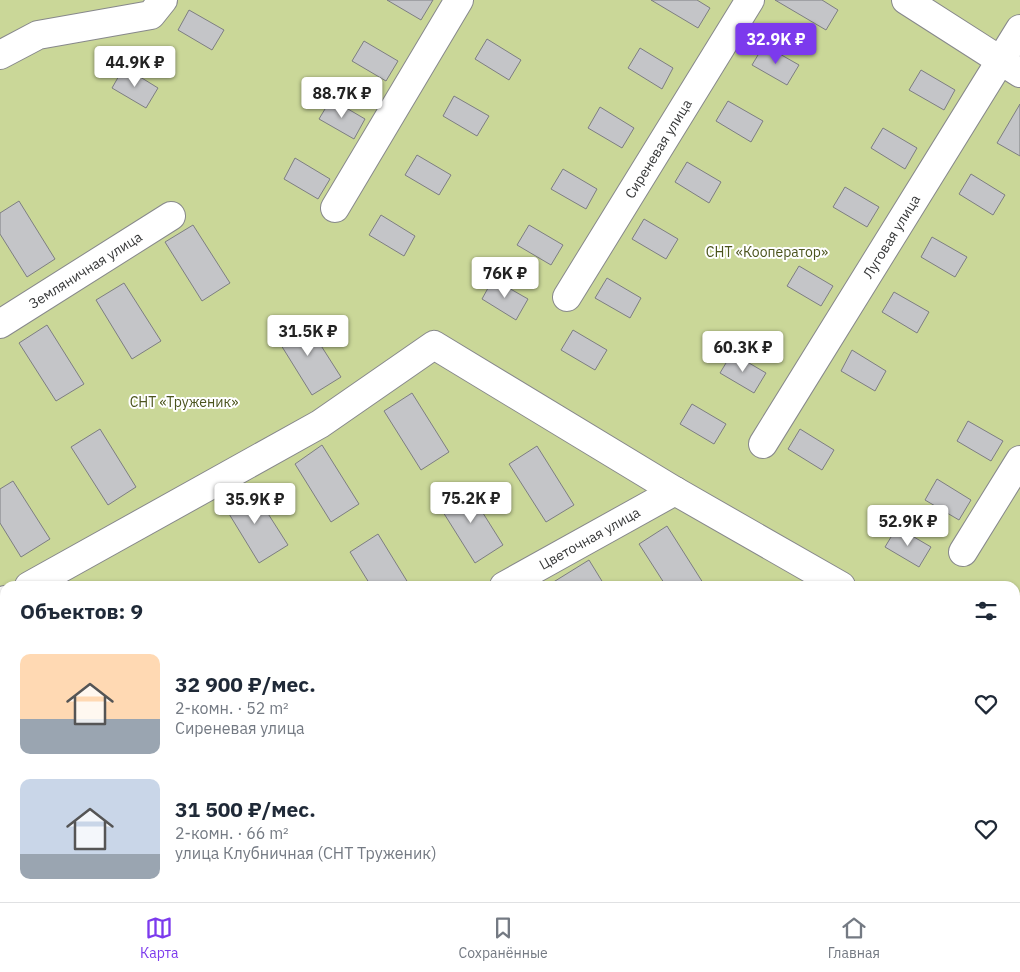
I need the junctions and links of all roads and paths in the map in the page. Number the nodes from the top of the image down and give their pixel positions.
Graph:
1 (163, 0) edge
2 (459, 0) edge
3 (750, 0) edge
4 (906, 0) edge
5 (1020, 29) edge
6 (0, 55) edge
7 (1010, 66) edge
8 (335, 208) dead end
9 (170, 216) dead end
10 (567, 297) dead end
11 (0, 324) edge
12 (764, 444) dead end
13 (1020, 460) edge
14 (675, 491) junction
15 (963, 552) dead end
16 (38, 581) edge
17 (513, 581) edge
18 (833, 581) edge

1 - 6 street
2 - 8 street
3 - 10 street, Сиреневая улица
4 - 7 street
5 - 7 street, Луговая улица
7 - 12 street, Луговая улица
9 - 11 street, Земляничная улица
13 - 15 street
14 - 16 street
14 - 17 street, Цветочная улица
14 - 18 street

